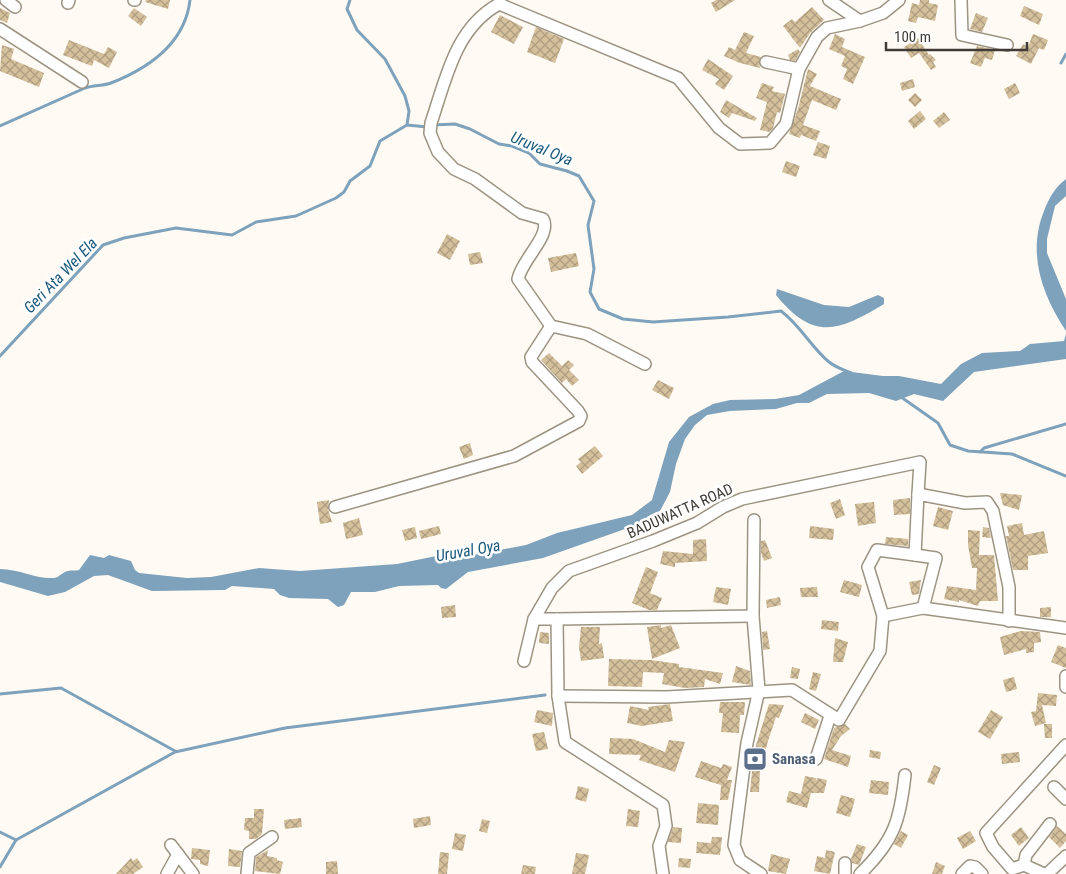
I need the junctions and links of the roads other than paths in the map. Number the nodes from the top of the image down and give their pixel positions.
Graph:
1 (829, 0) edge
2 (899, 0) edge
3 (961, 0) edge
4 (500, 2) edge
5 (860, 21) junction
6 (0, 29) edge
7 (1007, 45) dead end
8 (766, 62) dead end
9 (799, 69) junction
10 (82, 82) dead end
11 (551, 326) junction
12 (645, 364) dead end
13 (918, 494) junction
14 (335, 507) dead end
15 (754, 520) dead end
16 (914, 555) junction
17 (923, 608) junction
18 (753, 616) junction
19 (883, 616) junction
20 (534, 619) junction
21 (557, 619) junction
22 (1009, 621) junction
23 (1066, 628) edge
24 (524, 661) dead end
25 (1066, 676) edge
26 (1066, 687) edge
27 (757, 691) junction
28 (558, 696) junction
29 (830, 716) junction
30 (1066, 745) edge
31 (816, 759) dead end
32 (905, 775) dead end
33 (1054, 787) dead end
34 (1066, 799) edge
35 (1050, 824) dead end
36 (272, 837) dead end
37 (170, 845) dead end
38 (178, 854) junction
39 (1066, 856) edge
40 (1024, 865) junction
41 (167, 874) edge
42 (192, 874) edge
43 (247, 874) edge
44 (663, 874) edge
45 (761, 874) edge
46 (860, 874) edge
47 (962, 874) edge
48 (982, 874) edge
49 (1046, 874) edge

1 - 5 street
2 - 5 street
3 - 7 street
4 - 9 street
4 - 11 street
5 - 9 street
6 - 10 street
8 - 9 street
11 - 12 street
11 - 14 street
13 - 16 street
13 - 20 street, BADUWATTA ROAD
13 - 22 street
15 - 18 street
16 - 17 street
16 - 19 street
17 - 19 street
17 - 22 street
18 - 21 street
18 - 27 street
19 - 29 street
20 - 21 street
20 - 24 street, BADUWATTA ROAD
21 - 28 street
22 - 23 street
25 - 26 street
27 - 28 street
27 - 29 street
27 - 45 street
28 - 44 street
29 - 31 street
30 - 40 street
32 - 46 street
33 - 34 street
35 - 40 street
36 - 43 street
37 - 38 street
38 - 41 street
38 - 42 street
39 - 49 street
40 - 49 street
47 - 48 street

